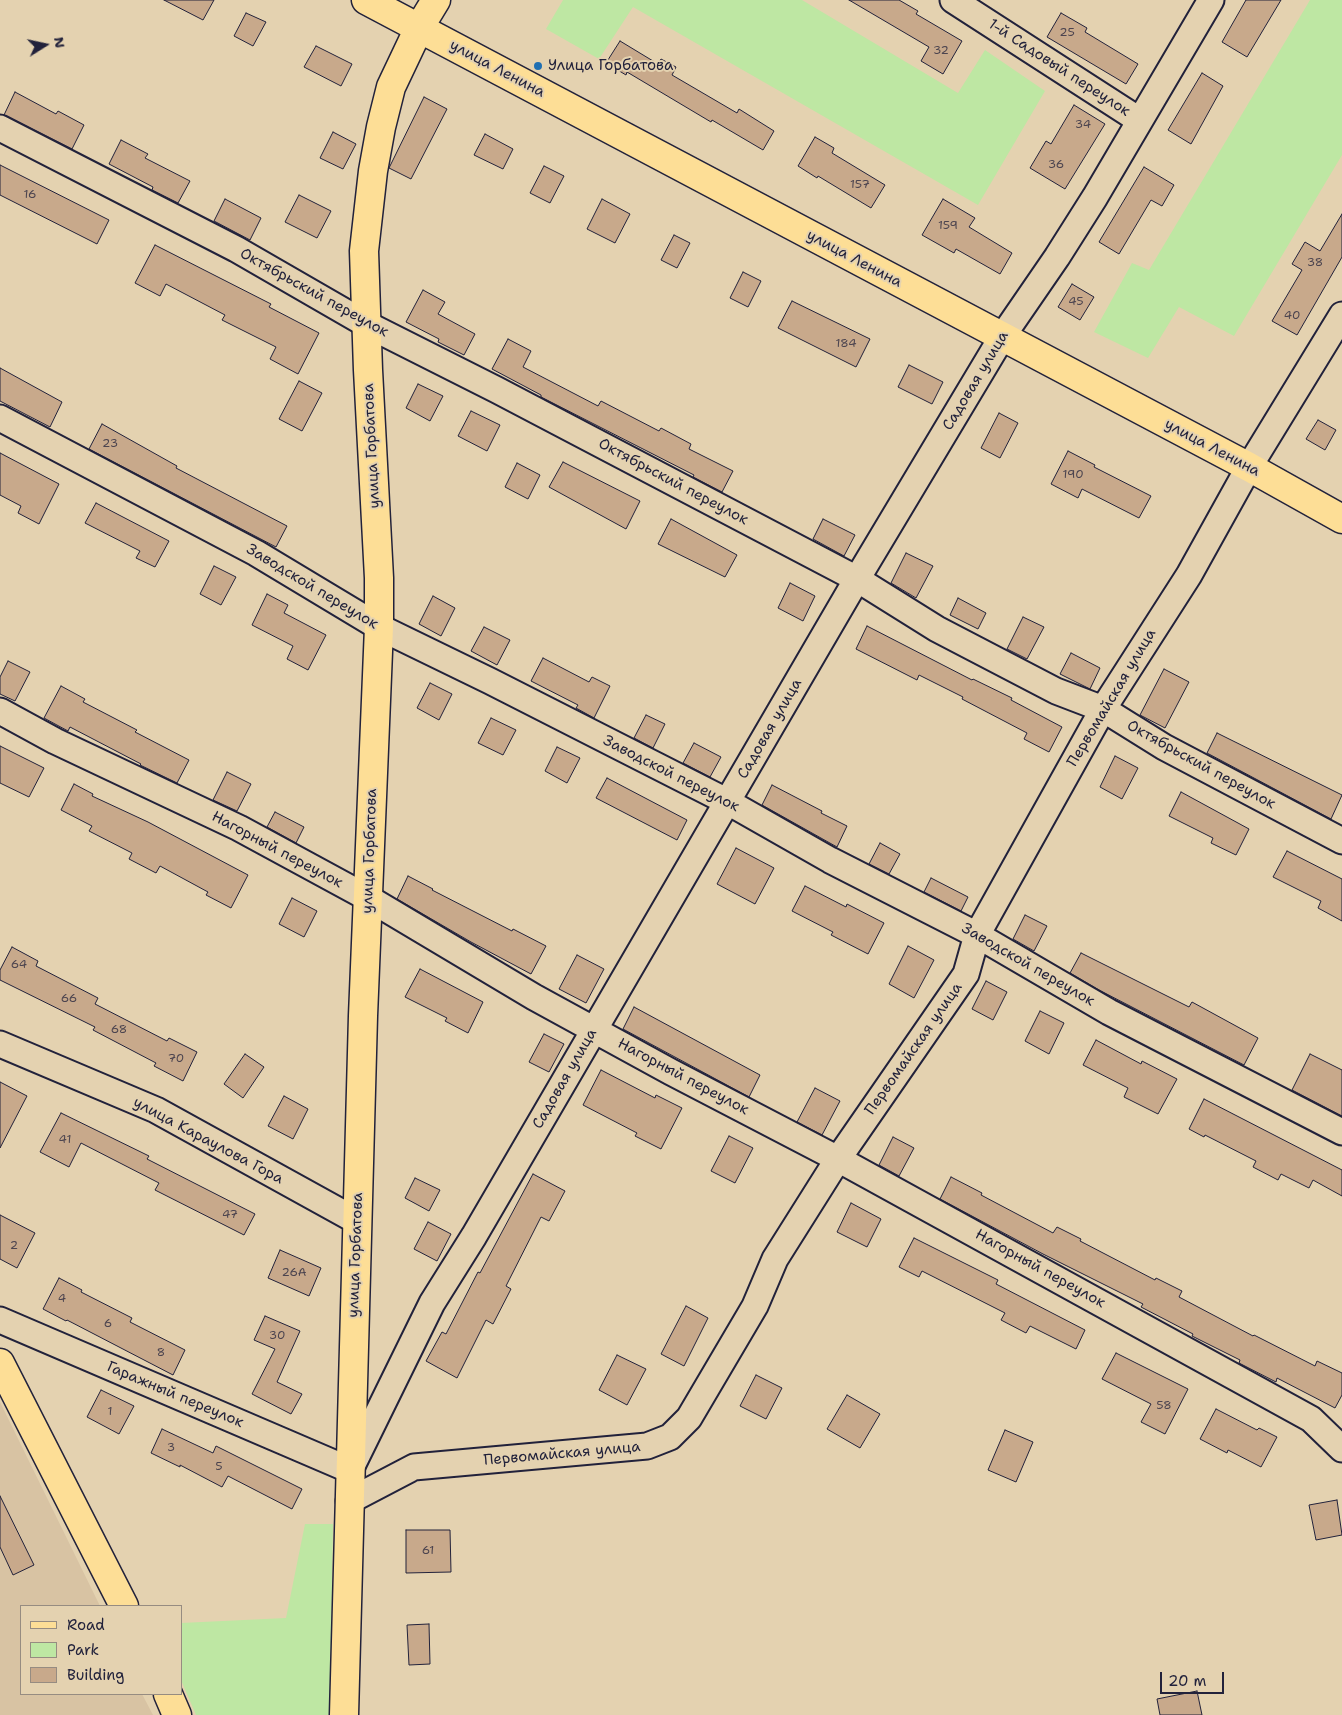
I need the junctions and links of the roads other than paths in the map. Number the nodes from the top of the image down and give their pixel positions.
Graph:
1 (366, 0) edge
2 (436, 0) edge
3 (953, 0) edge
4 (1211, 0) edge
5 (419, 28) junction
6 (1139, 120) junction
7 (0, 128) edge
8 (1342, 315) edge
9 (366, 324) junction
10 (1002, 337) junction
11 (0, 418) edge
12 (1249, 467) junction
13 (1342, 519) edge
14 (857, 579) junction
15 (379, 627) junction
16 (1103, 709) junction
17 (0, 711) edge
18 (728, 802) junction
19 (1342, 841) edge
20 (368, 898) junction
21 (977, 935) junction
22 (594, 1029) junction
23 (0, 1044) edge
24 (1342, 1132) edge
25 (838, 1158) junction
26 (357, 1221) junction
27 (0, 1320) edge
28 (0, 1363) edge
29 (1342, 1449) edge
30 (350, 1470) junction
31 (349, 1501) junction
32 (123, 1605) edge
33 (168, 1695) edge
34 (177, 1715) edge
35 (344, 1715) edge

1 - 5 main road, улица Ленина
2 - 5 main road, улица Горбатова
3 - 6 street, 1-й Садовый переулок
4 - 6 street, Садовая улица
5 - 9 main road, улица Горбатова
5 - 10 main road, улица Ленина
6 - 10 street, Садовая улица
7 - 9 street, Октябрьский переулок
8 - 12 street, Первомайская улица
9 - 14 street, Октябрьский переулок
9 - 15 main road, улица Горбатова
10 - 12 main road, улица Ленина
10 - 14 street, Садовая улица
11 - 15 street, Заводской переулок
12 - 13 main road, улица Ленина
12 - 16 street, Первомайская улица
14 - 16 street, Октябрьский переулок
14 - 18 street, Садовая улица
15 - 18 street, Заводской переулок
15 - 20 main road, улица Горбатова
16 - 19 street, Октябрьский переулок
16 - 21 street, Первомайская улица
17 - 20 street, Нагорный переулок
18 - 21 street, Заводской переулок
18 - 22 street, Садовая улица
20 - 22 street, Нагорный переулок
20 - 26 main road, улица Горбатова
21 - 24 street, Заводской переулок
21 - 25 street, Первомайская улица
22 - 25 street, Нагорный переулок
22 - 30 street, Садовая улица
23 - 26 street, улица Караулова Гора
25 - 29 street, Нагорный переулок
25 - 31 street, Первомайская улица
26 - 30 main road, улица Горбатова
27 - 30 street, Гаражный переулок
28 - 32 main road
30 - 31 main road, улица Горбатова
31 - 35 main road, улица Горбатова
33 - 34 main road

